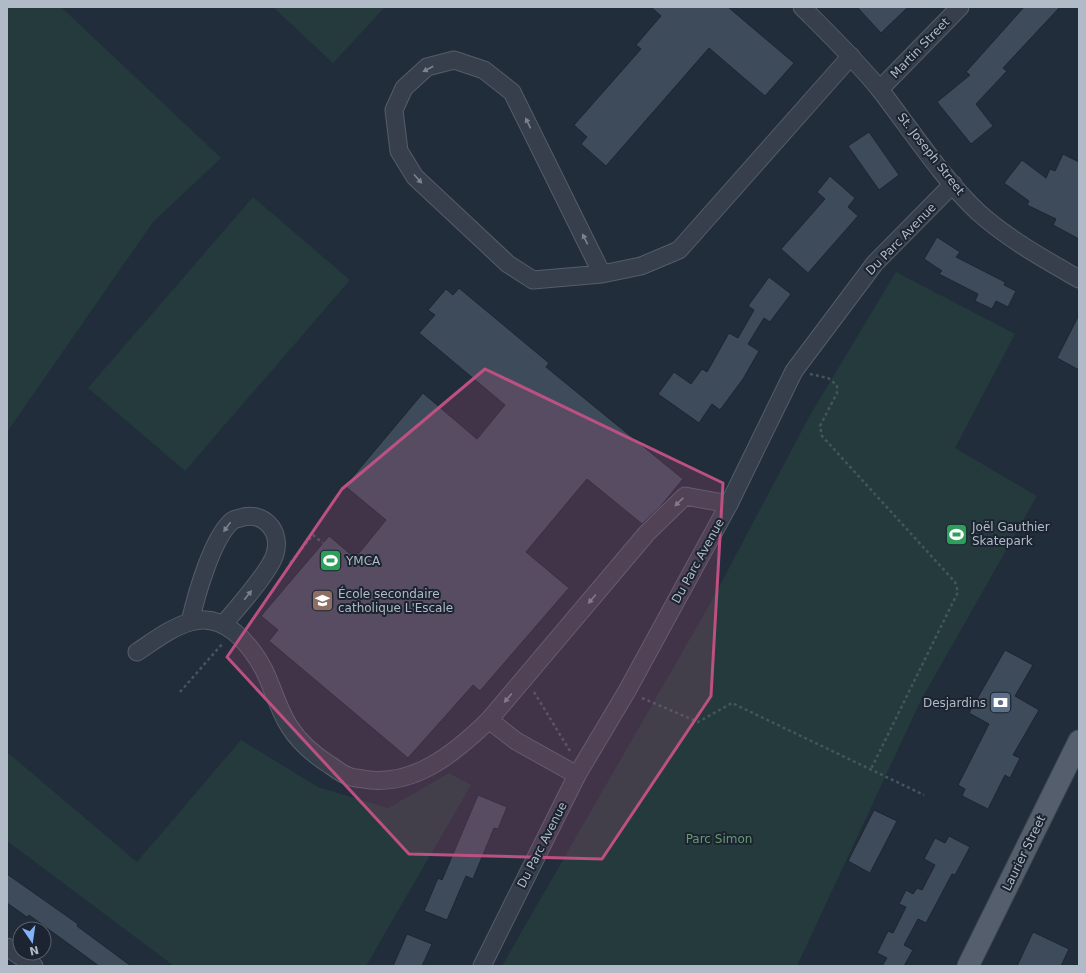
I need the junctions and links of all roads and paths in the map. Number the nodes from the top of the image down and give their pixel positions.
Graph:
1 (802, 7) edge
2 (960, 7) edge
3 (851, 56) junction
4 (880, 89) junction
5 (953, 184) junction
6 (602, 274) junction
7 (1079, 279) edge
8 (794, 371) junction
9 (729, 504) junction
10 (190, 622) junction
11 (229, 629) junction
12 (137, 652) dead end
13 (525, 678) junction
14 (627, 691) junction
15 (180, 692) dead end
16 (489, 720) junction
17 (1079, 741) edge
18 (573, 757) dead end
19 (871, 769) junction
20 (577, 775) junction
21 (924, 795) dead end
22 (7, 947) edge
23 (34, 966) edge
24 (482, 966) edge
25 (968, 966) edge

1 - 3 street, St. Joseph Street
2 - 4 street, Martin Street
3 - 4 street, St. Joseph Street
3 - 6 street
4 - 5 street, St. Joseph Street
5 - 7 street, St. Joseph Street
5 - 8 street, Du Parc Avenue
6 -> 6 street
8 - 9 street, Du Parc Avenue
8 - 19 path
9 -> 13 street
9 - 14 street, Du Parc Avenue
10 - 11 street
11 -> 10 street
10 - 12 street
11 - 15 path
11 - 16 street
13 -> 16 street
13 - 18 path
14 - 19 path
14 - 20 street, Du Parc Avenue
16 - 20 street
17 - 25 main road, Laurier Street
19 - 21 path
20 - 24 street, Du Parc Avenue
22 - 23 street

